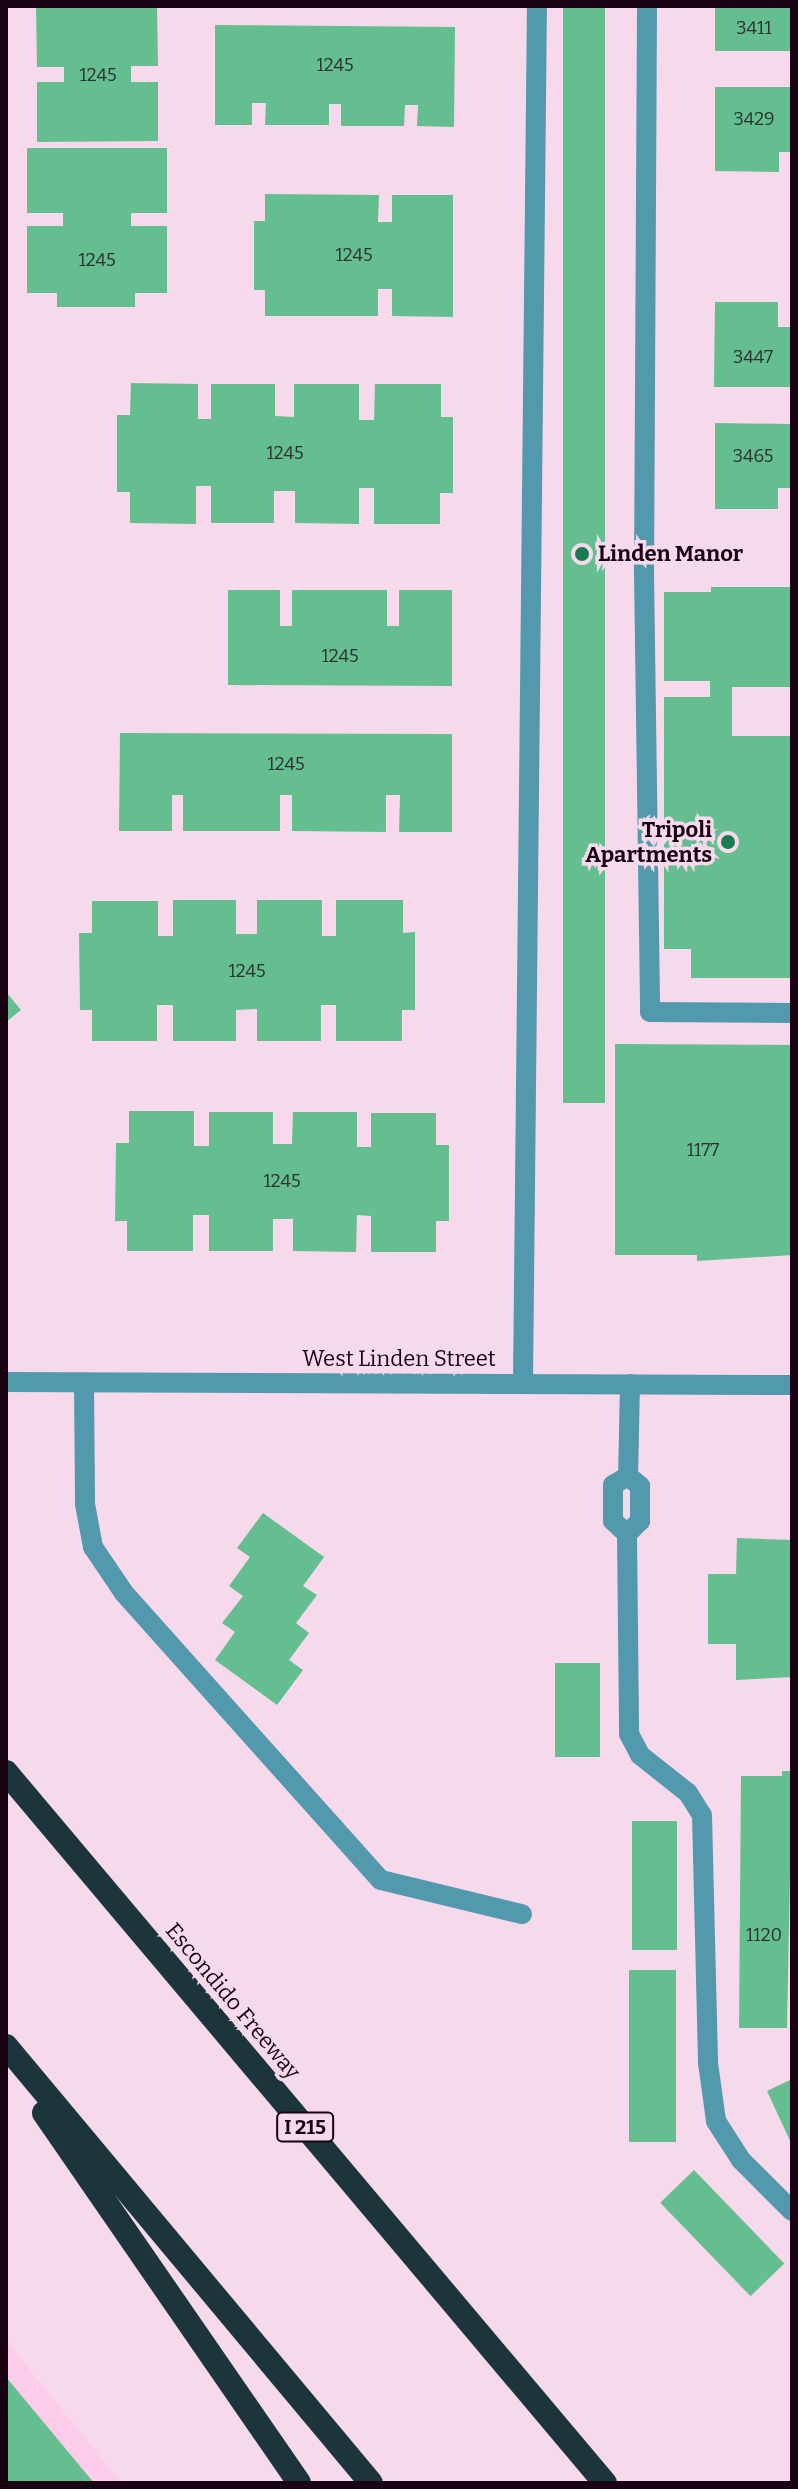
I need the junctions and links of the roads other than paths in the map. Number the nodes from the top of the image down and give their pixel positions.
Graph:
1 (537, 6) edge
2 (647, 6) edge
3 (792, 1013) edge
4 (6, 1382) edge
5 (84, 1383) junction
6 (523, 1383) junction
7 (630, 1384) junction
8 (792, 1385) edge
9 (6, 1772) edge
10 (522, 1914) dead end
11 (6, 2046) edge
12 (6, 2058) edge
13 (792, 2211) edge
14 (299, 2483) edge
15 (371, 2483) edge
16 (605, 2483) edge

1 - 6 street
2 - 3 street
4 - 5 street, West Linden Street
5 - 6 street, West Linden Street
5 - 10 street
6 - 7 street, West Linden Street
7 - 8 street, West Linden Street
7 - 13 street
9 - 16 highway, Escondido Freeway / I 215
11 - 15 highway
12 - 14 highway

